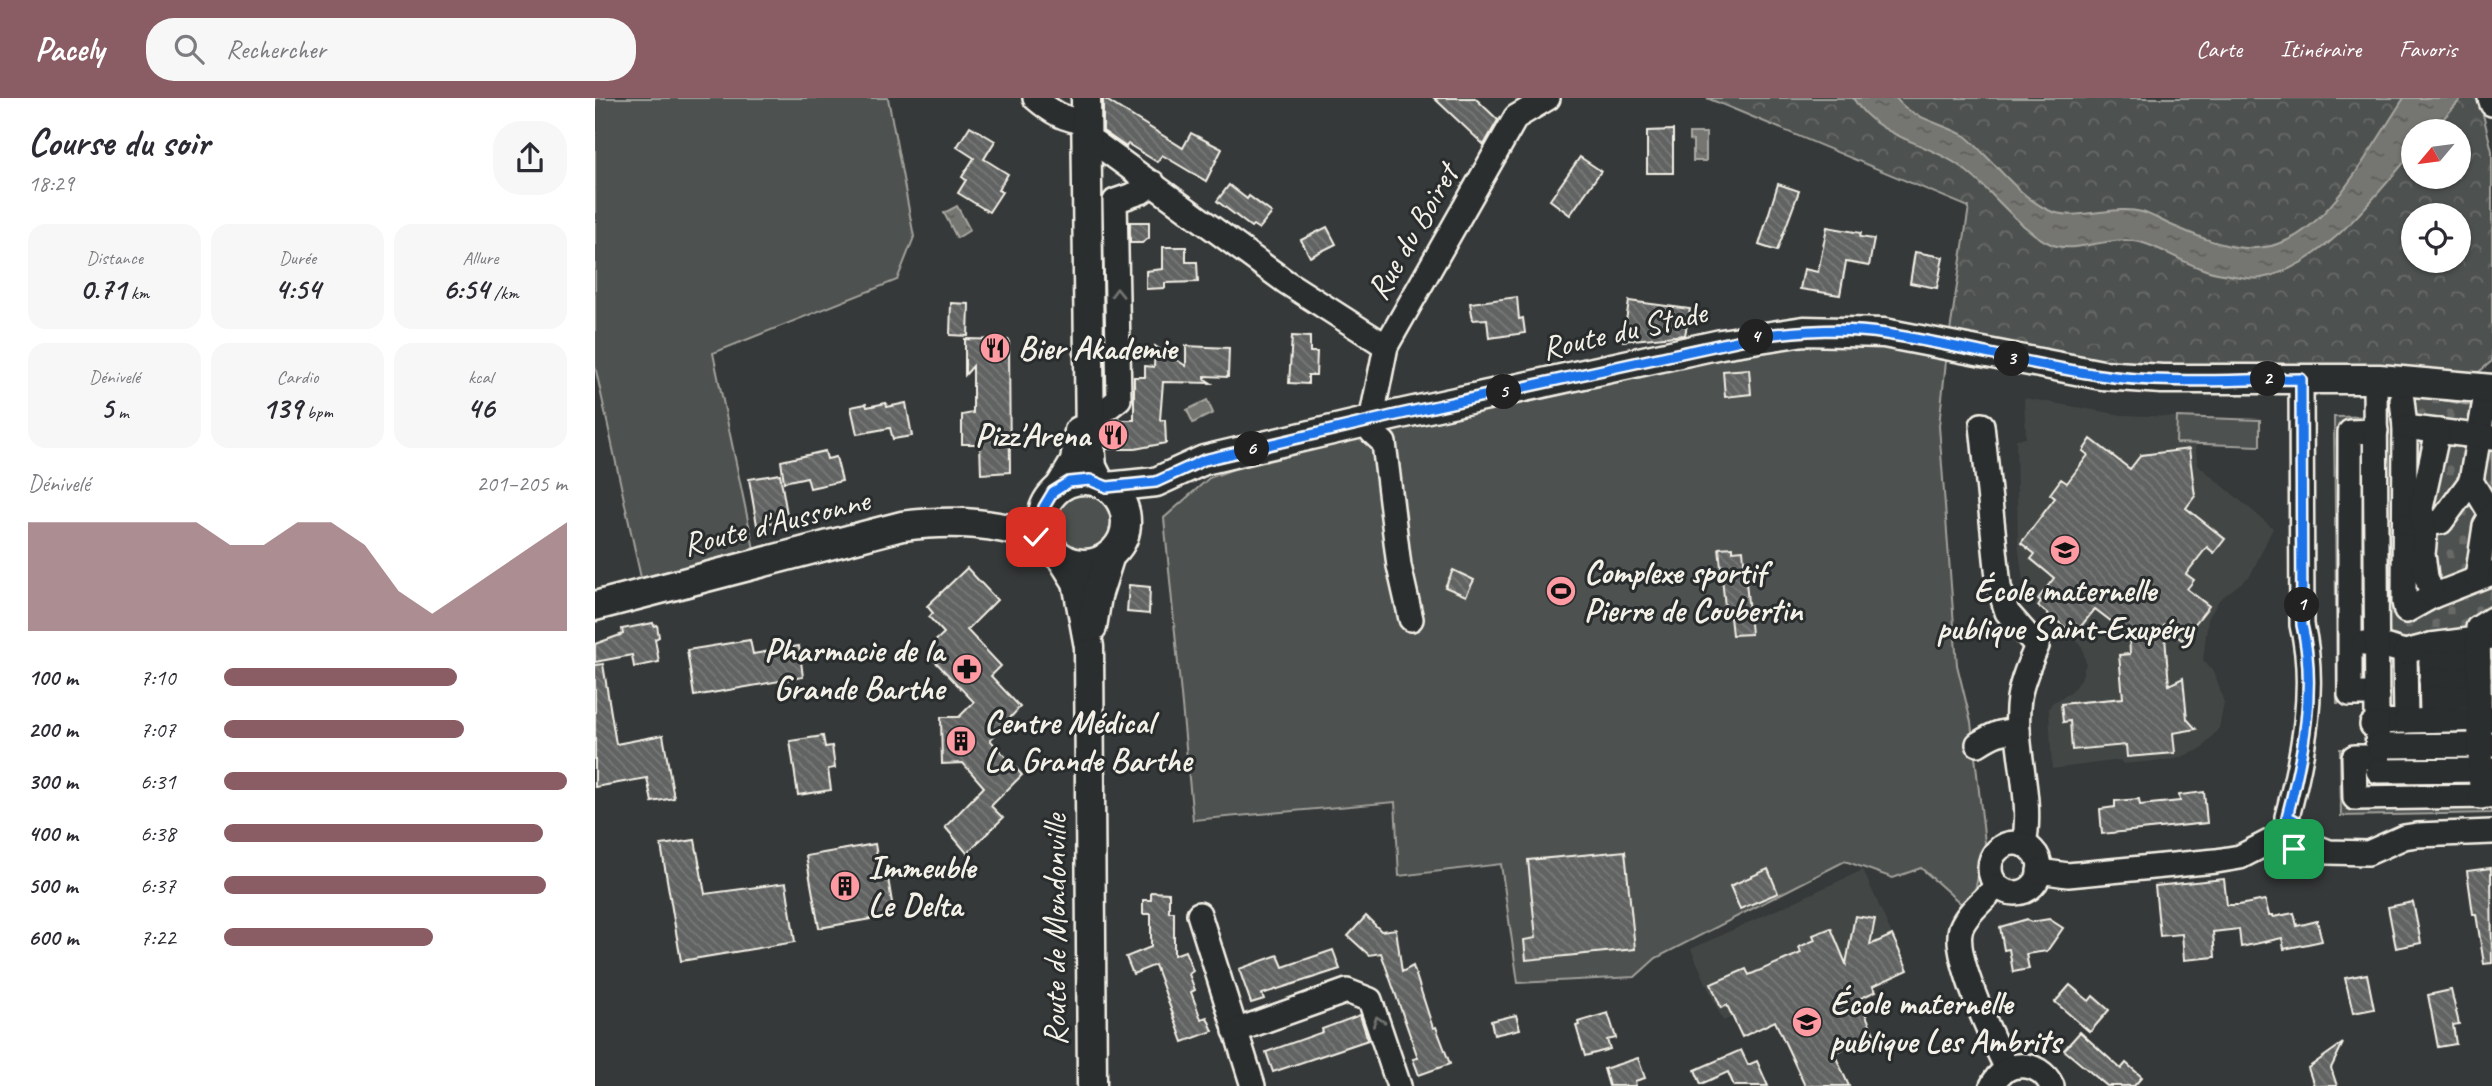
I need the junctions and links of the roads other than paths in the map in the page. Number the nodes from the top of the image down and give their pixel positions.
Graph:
1 (1035, 98) edge
2 (1548, 98) edge
3 (2490, 98) edge
4 (2492, 104) edge
5 (1086, 132) edge
6 (1153, 183) junction
7 (1386, 346) junction
8 (2301, 379) junction
9 (2375, 379) junction
10 (2489, 389) edge
11 (2402, 400) dead end
12 (1091, 421) junction
13 (1371, 421) junction
14 (1982, 425) dead end
15 (2405, 427) junction
16 (2376, 431) junction
17 (2438, 431) junction
18 (2485, 437) edge
19 (2479, 471) edge
20 (1156, 482) junction
21 (1104, 485) junction
22 (1054, 493) junction
23 (2492, 515) edge
24 (977, 522) junction
25 (2414, 524) junction
26 (1126, 525) junction
27 (2376, 540) junction
28 (2350, 541) junction
29 (1054, 550) junction
30 (1110, 555) junction
31 (2485, 576) edge
32 (2433, 596) junction
33 (595, 606) edge
34 (1411, 619) dead end
35 (2488, 631) edge
36 (2350, 643) junction
37 (2377, 643) junction
38 (1089, 647) junction
39 (2405, 652) junction
40 (2431, 681) junction
41 (2483, 687) edge
42 (2377, 694) junction
43 (2406, 721) junction
44 (2018, 731) junction
45 (2377, 741) junction
46 (1978, 744) dead end
47 (2486, 745) edge
48 (2486, 771) edge
49 (2486, 797) edge
50 (2287, 817) junction
51 (2492, 832) edge
52 (2271, 841) junction
53 (2301, 841) junction
54 (2024, 845) junction
55 (2039, 872) junction
56 (1997, 886) junction
57 (1199, 914) dead end
58 (1235, 1031) junction
59 (1999, 1077) edge
60 (1091, 1086) edge
61 (1253, 1086) edge
62 (1399, 1086) edge
63 (2052, 1086) edge

1 - 5 street
2 - 7 street, Rue du Boiret
3 - 4 street
5 - 6 street
5 - 12 main road
5 - 22 main road
6 - 7 street
12 -> 6 street
7 - 13 street, Rue du Boiret
8 - 9 main road, Route du Stade
8 - 13 main road, Route du Stade
8 - 50 street
9 - 10 main road, Route du Stade
9 - 16 street
10 - 18 street
11 - 15 street
12 - 21 main road
13 - 20 main road, Route du Stade
13 - 34 street
14 - 44 street
15 - 17 street
15 - 25 street
16 - 27 street
16 - 28 street
17 - 18 street
17 - 25 street
18 - 19 street
19 - 23 street
19 - 25 street
20 - 21 main road, Route du Stade
20 - 26 main road
21 - 22 main road
21 - 26 main road
22 - 24 main road, Route d'Aussonne
22 - 29 main road
23 - 31 street
24 - 29 main road, Route d'Aussonne
24 - 33 main road, Route d'Aussonne
25 - 32 street
25 - 32 street
26 - 30 main road
27 - 28 street
27 - 37 street
28 - 36 street
29 - 30 main road
29 - 38 main road, Route de Mondonville
30 - 38 main road, Route de Mondonville
31 - 32 street
35 - 40 street
35 - 41 street
36 - 37 street
36 - 42 street
37 - 39 street
37 - 42 street
38 - 60 main road, Route de Mondonville
39 - 40 street
39 - 43 street
40 - 41 street
40 - 41 street
40 - 43 street
41 - 47 street
42 - 45 street
43 - 45 street
44 - 46 street
44 - 54 street
45 - 47 street
45 - 48 street
45 - 49 street
47 - 48 street
48 - 49 street
50 - 52 street
50 - 53 street
51 - 53 street
52 - 53 street
52 - 55 street
54 - 55 street
54 - 56 street
55 - 56 street
56 - 59 street
57 - 58 street
58 - 61 street
62 -> 58 street
59 - 63 street

